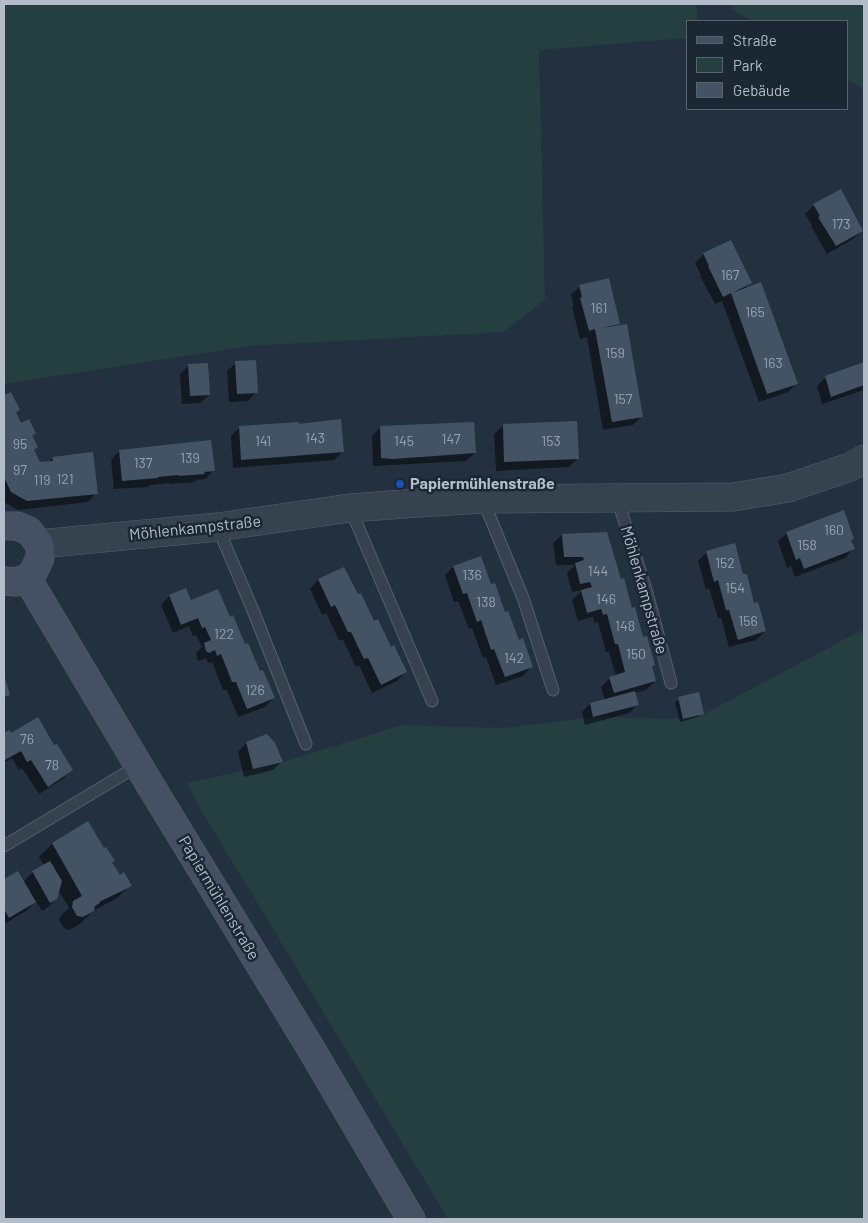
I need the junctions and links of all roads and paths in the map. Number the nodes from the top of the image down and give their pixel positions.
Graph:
1 (864, 459) edge
2 (617, 498) junction
3 (483, 499) junction
4 (350, 508) junction
5 (4, 526) edge
6 (218, 527) junction
7 (39, 544) junction
8 (15, 579) edge
9 (671, 683) dead end
10 (553, 690) dead end
11 (432, 701) dead end
12 (306, 744) dead end
13 (139, 765) junction
14 (4, 846) edge
15 (411, 1219) edge

1 - 2 street, Möhlenkampstraße
2 - 3 street, Möhlenkampstraße
2 - 9 lane, Möhlenkampstraße
3 - 4 street, Möhlenkampstraße
3 - 10 lane
4 - 6 street, Möhlenkampstraße
4 - 11 lane
5 - 7 main road
6 - 7 street, Möhlenkampstraße
6 - 12 lane
7 - 8 main road
8 - 13 main road, Papiermühlenstraße
13 - 14 lane
13 - 15 main road, Papiermühlenstraße

